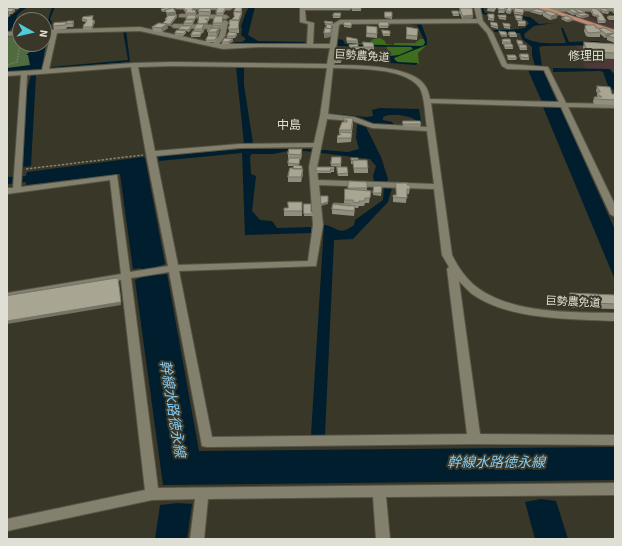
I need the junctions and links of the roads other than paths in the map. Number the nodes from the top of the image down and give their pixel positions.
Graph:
1 (176, 7) edge
2 (230, 7) edge
3 (477, 7) edge
4 (508, 7) edge
5 (539, 7) edge
6 (615, 9) edge
7 (547, 10) junction
8 (345, 13) edge
9 (181, 16) junction
10 (226, 17) junction
11 (480, 21) junction
12 (174, 26) junction
13 (224, 27) junction
14 (52, 32) edge
15 (615, 32) edge
16 (163, 34) junction
17 (215, 45) junction
18 (310, 46) junction
19 (332, 46) junction
20 (47, 52) edge
21 (134, 65) junction
22 (330, 66) junction
23 (45, 71) junction
24 (24, 73) junction
25 (7, 74) edge
26 (427, 101) junction
27 (564, 105) junction
28 (615, 106) edge
29 (324, 116) junction
30 (430, 129) junction
31 (317, 149) junction
32 (150, 154) junction
33 (314, 182) junction
34 (438, 187) junction
35 (17, 190) junction
36 (7, 191) edge
37 (615, 214) edge
38 (170, 269) junction
39 (452, 269) junction
40 (132, 275) junction
41 (7, 296) edge
42 (615, 317) edge
43 (474, 439) junction
44 (615, 440) edge
45 (615, 489) edge
46 (378, 492) junction
47 (152, 494) junction
48 (202, 494) junction
49 (7, 524) edge
50 (197, 539) edge
51 (383, 539) edge

1 - 2 street
1 - 9 street
2 - 10 street
3 - 11 street
4 - 7 street
5 - 7 main road
6 - 7 street
7 - 15 main road
8 - 11 street
8 - 18 street
8 - 19 street
9 - 10 street
9 - 12 street
10 - 13 street
11 - 27 street
12 - 13 street
12 - 16 street
13 - 17 street
14 - 16 street
16 - 17 street
17 - 18 street
18 - 19 street
19 - 22 street
20 - 23 street
21 - 22 street, 巨勢農免道
21 - 23 street, 巨勢農免道
21 - 32 street
22 - 26 street, 巨勢農免道
22 - 29 street
23 - 24 street, 巨勢農免道
24 - 25 street, 巨勢農免道
24 - 35 street
26 - 27 street
26 - 30 street, 巨勢農免道
27 - 28 street
27 - 37 street
29 - 30 street
29 - 31 street
30 - 34 street, 巨勢農免道
31 - 32 street
31 - 33 street
32 - 38 street
33 - 34 street
33 - 38 street
34 - 39 street, 巨勢農免道
35 - 36 street
35 - 40 street
38 - 40 street
38 - 43 street
39 - 42 street, 巨勢農免道
39 - 43 street
40 - 41 street
40 - 47 street
43 - 44 street
45 - 46 street
46 - 48 street
46 - 51 street
47 - 48 street
47 - 49 street
48 - 50 street

